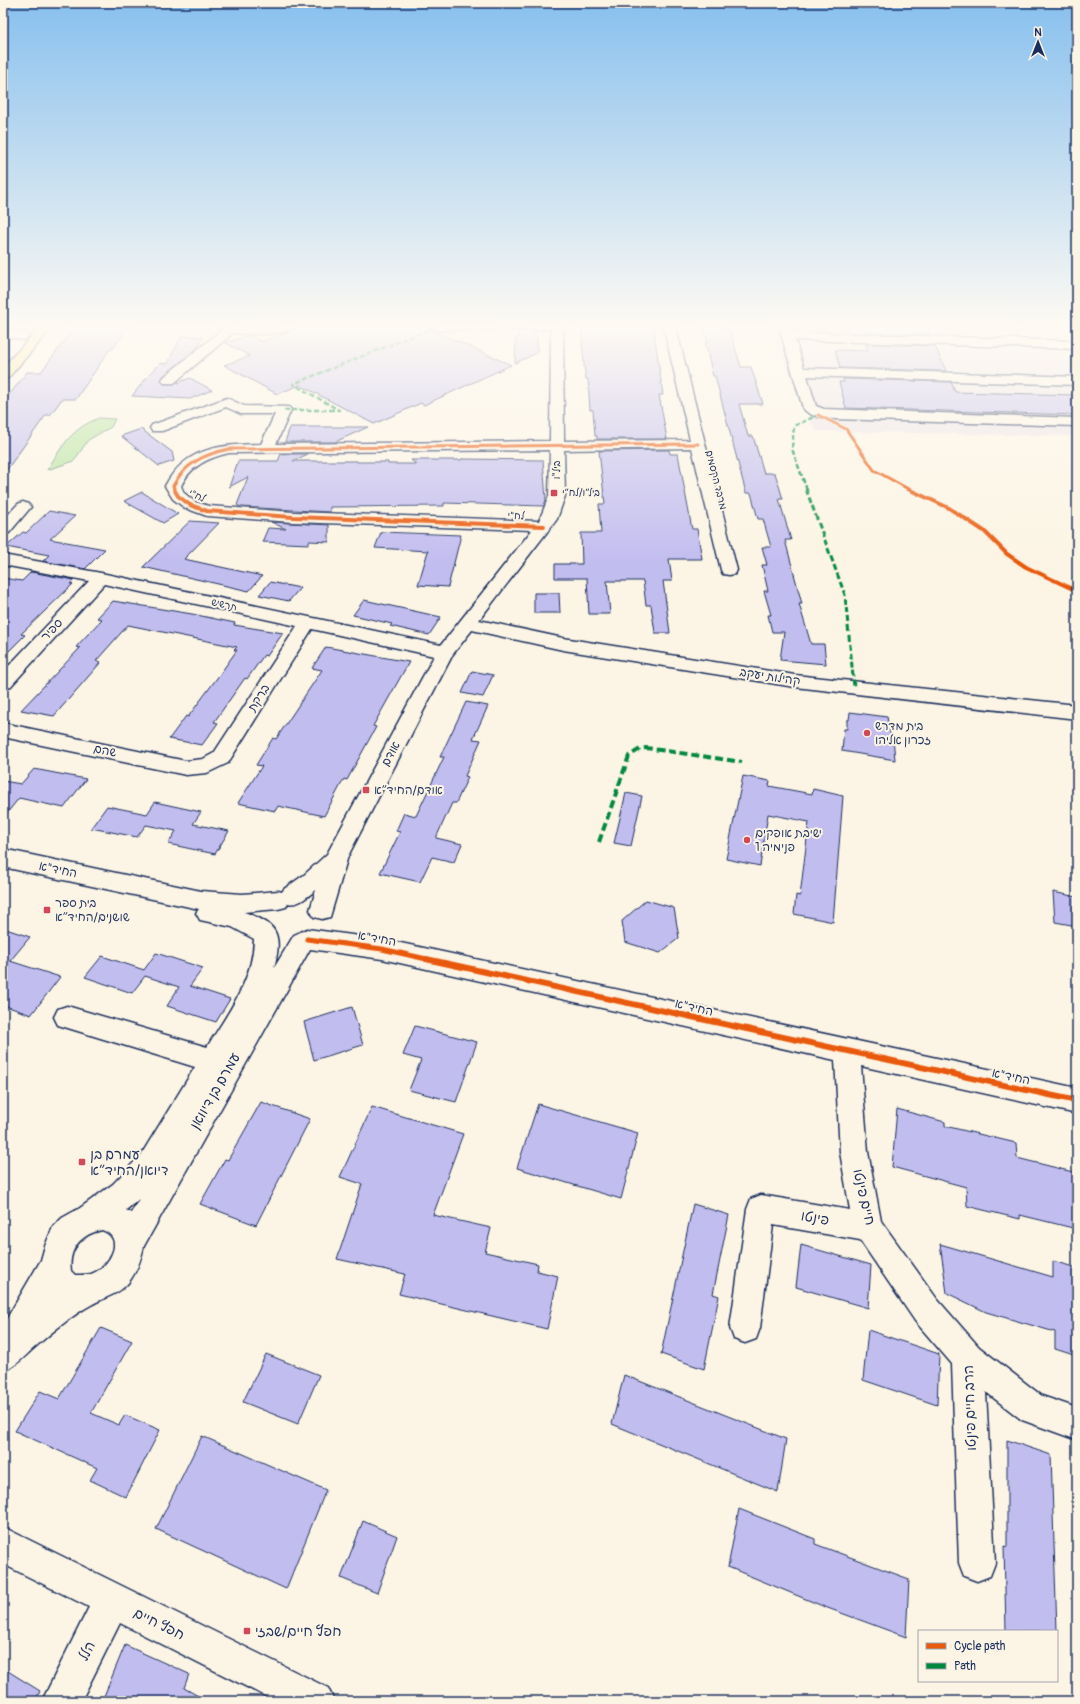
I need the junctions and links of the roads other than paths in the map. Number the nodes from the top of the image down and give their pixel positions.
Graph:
1 (223, 404) edge
2 (230, 404) edge
3 (557, 404) edge
4 (688, 404) edge
5 (809, 404) edge
6 (1077, 422) edge
7 (157, 428) dead end
8 (698, 444) junction
9 (557, 447) junction
10 (267, 448) junction
11 (23, 507) dead end
12 (544, 526) junction
13 (3, 530) edge
14 (3, 560) edge
15 (729, 570) dead end
16 (101, 578) junction
17 (466, 623) junction
18 (307, 624) junction
19 (445, 652) junction
20 (3, 683) edge
21 (1077, 712) edge
22 (3, 730) edge
23 (207, 766) joint
24 (337, 856) junction
25 (3, 858) edge
26 (3, 870) edge
27 (285, 897) junction
28 (322, 914) junction
29 (265, 935) junction
30 (304, 940) junction
31 (382, 949) junction
32 (67, 1016) dead end
33 (848, 1052) junction
34 (214, 1061) junction
35 (1077, 1101) edge
36 (90, 1218) junction
37 (868, 1227) junction
38 (130, 1242) junction
39 (54, 1266) junction
40 (86, 1290) junction
41 (745, 1328) dead end
42 (3, 1352) edge
43 (3, 1356) edge
44 (968, 1358) junction
45 (1077, 1424) edge
46 (3, 1546) edge
47 (977, 1563) dead end
48 (112, 1600) junction
49 (62, 1701) edge
50 (315, 1701) edge

1 - 7 street
2 - 10 street
3 - 9 street, ביל"ו
4 - 8 street, מרבד הקסמים
5 - 6 street
8 - 9 street, לח"י
8 - 15 street, מרבד הקסמים
9 - 10 street, לח"י
9 - 12 street, ביל"ו
10 - 12 street, לח"י
11 - 13 street
12 - 17 street, ביל"ו
14 - 16 street, תרשיש
16 - 18 street, תרשיש
16 - 20 street, ספיר
17 - 19 street, ביל"ו
17 - 21 street, קהילות יעקב
18 - 19 street, תרשיש
18 - 23 street, ברקת
19 - 24 street, אודם
22 - 23 street, שהם
24 - 27 street, אודם
24 - 28 street, אודם
25 - 27 street, החיד"א
26 - 29 street, החיד"א
27 - 28 street
27 - 29 street
28 - 30 street
28 - 31 street, החיד"א
29 - 30 street
29 - 34 street, עמרם בן דיוואן
30 - 31 street, החיד"א
30 - 38 street, עמרם בן דיוואן
31 - 33 street, החיד"א
32 - 34 street, עמרם בן דיוואן
33 - 35 street, החיד"א
33 - 37 street, חיים פינטו
34 - 36 street, עמרם בן דיוואן
36 - 38 street
36 - 39 street
37 - 41 street, פינטו
37 - 44 street, חיים פינטו
38 - 40 street
39 - 40 street
39 - 42 street
40 - 43 street
44 - 45 street, הרב חיים פינטו
44 - 47 street, הרב חיים פינטו
46 - 48 street, חפץ חיים
48 - 49 street, הלל
48 - 50 street, חפץ חיים

